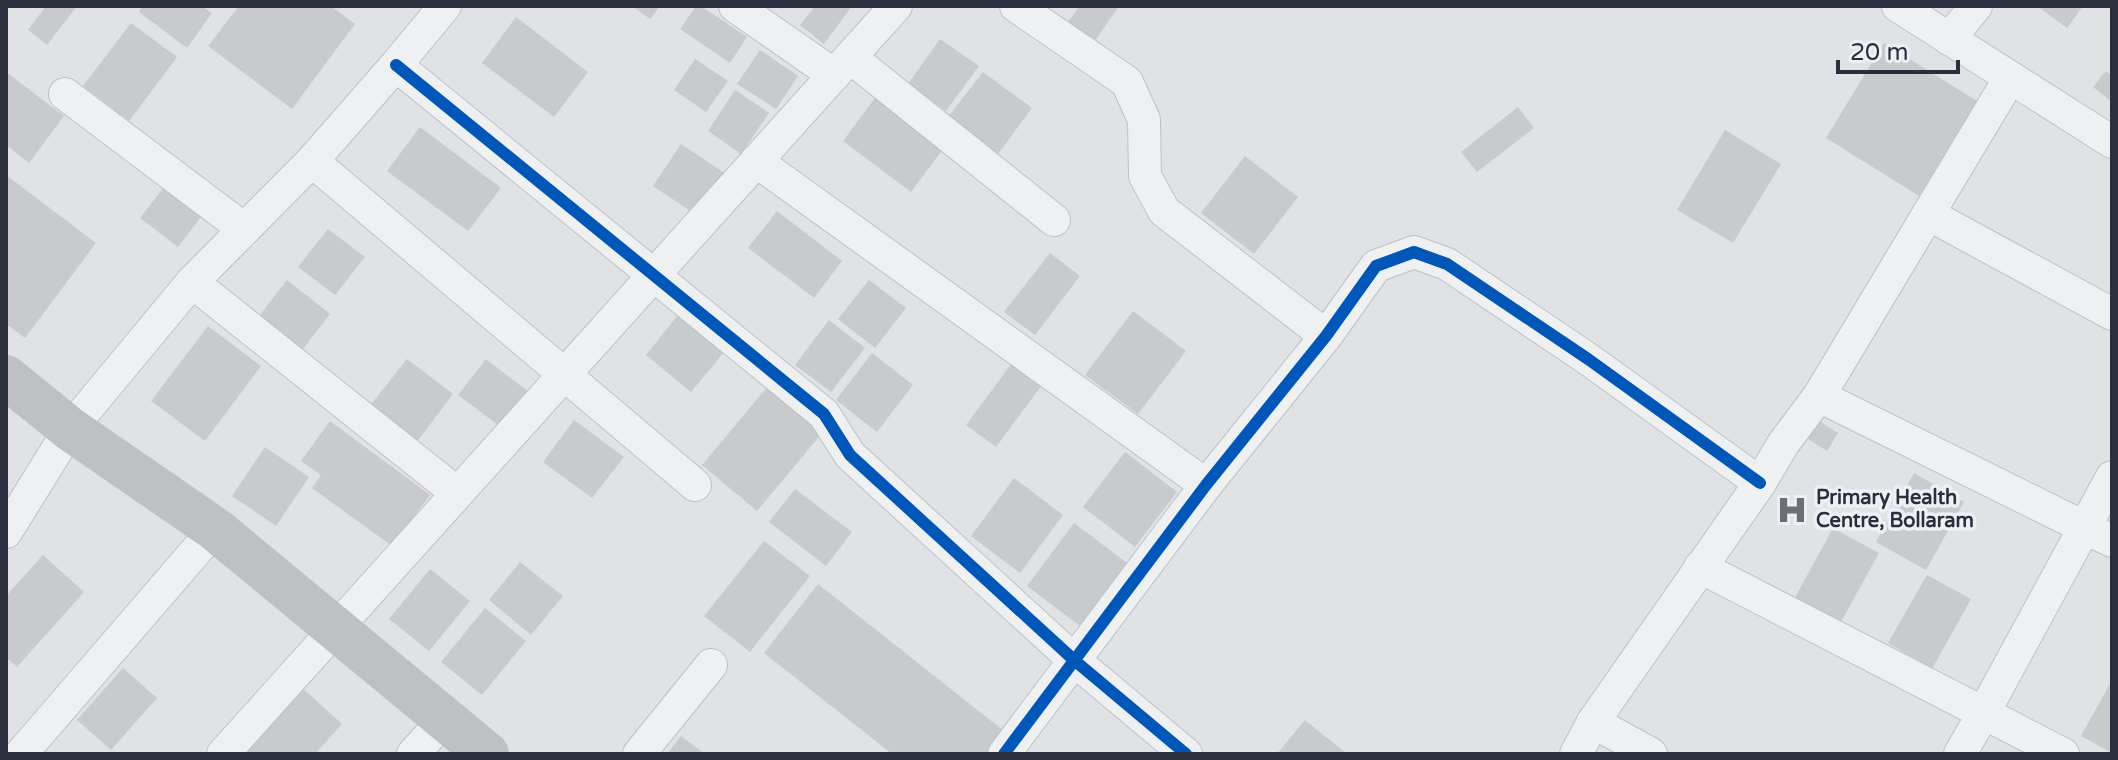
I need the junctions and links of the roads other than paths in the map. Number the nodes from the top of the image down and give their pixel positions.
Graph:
1 (445, 6) edge
2 (735, 6) edge
3 (896, 6) edge
4 (1016, 6) edge
5 (1898, 6) edge
6 (1976, 6) edge
7 (1949, 39) junction
8 (396, 65) junction
9 (842, 66) junction
10 (2010, 78) junction
11 (65, 94) dead end
12 (2112, 142) edge
13 (312, 161) junction
14 (756, 161) junction
15 (1928, 214) junction
16 (1054, 220) dead end
17 (244, 229) junction
18 (654, 274) junction
19 (192, 282) junction
20 (2112, 314) edge
21 (1326, 336) junction
22 (564, 375) junction
23 (6, 377) edge
24 (1819, 396) junction
25 (70, 429) junction
26 (2112, 477) edge
27 (1760, 483) junction
28 (695, 485) dead end
29 (1206, 485) junction
30 (457, 493) junction
31 (215, 529) junction
32 (6, 532) edge
33 (2098, 534) edge
34 (1700, 567) junction
35 (335, 629) junction
36 (1074, 660) junction
37 (711, 665) dead end
38 (1983, 714) junction
39 (445, 719) junction
40 (1593, 722) junction
41 (21, 754) edge
42 (223, 754) edge
43 (413, 754) edge
44 (487, 754) edge
45 (639, 754) edge
46 (1004, 754) edge
47 (1186, 754) edge
48 (1576, 754) edge
49 (1651, 754) edge
50 (1960, 754) edge
51 (2063, 754) edge

1 - 8 street
2 - 9 street
3 - 9 street
4 - 21 street
5 - 7 street
6 - 7 street
7 - 10 street
8 - 13 street
8 - 18 street
9 - 14 street
9 - 16 street
10 - 12 street
10 - 15 street
11 - 17 street
13 - 17 street
13 - 22 street
14 - 18 street
14 - 29 street
15 - 20 street
15 - 24 street
17 - 19 street
18 - 22 street
18 - 36 street
19 - 25 street
19 - 30 street
21 - 27 street
21 - 29 street
22 - 28 street
22 - 30 street
23 - 25 street
24 - 27 street
24 - 33 street
25 - 31 street
25 - 32 street
26 - 33 street
27 - 34 street
29 - 36 street
30 - 35 street
31 - 35 street
31 - 41 street
33 - 38 street
34 - 38 street
34 - 40 street
35 - 39 street
35 - 42 street
36 - 46 street
36 - 47 street
37 - 45 street
38 - 50 street
38 - 51 street
39 - 43 street
39 - 44 street
40 - 48 street
40 - 49 street

